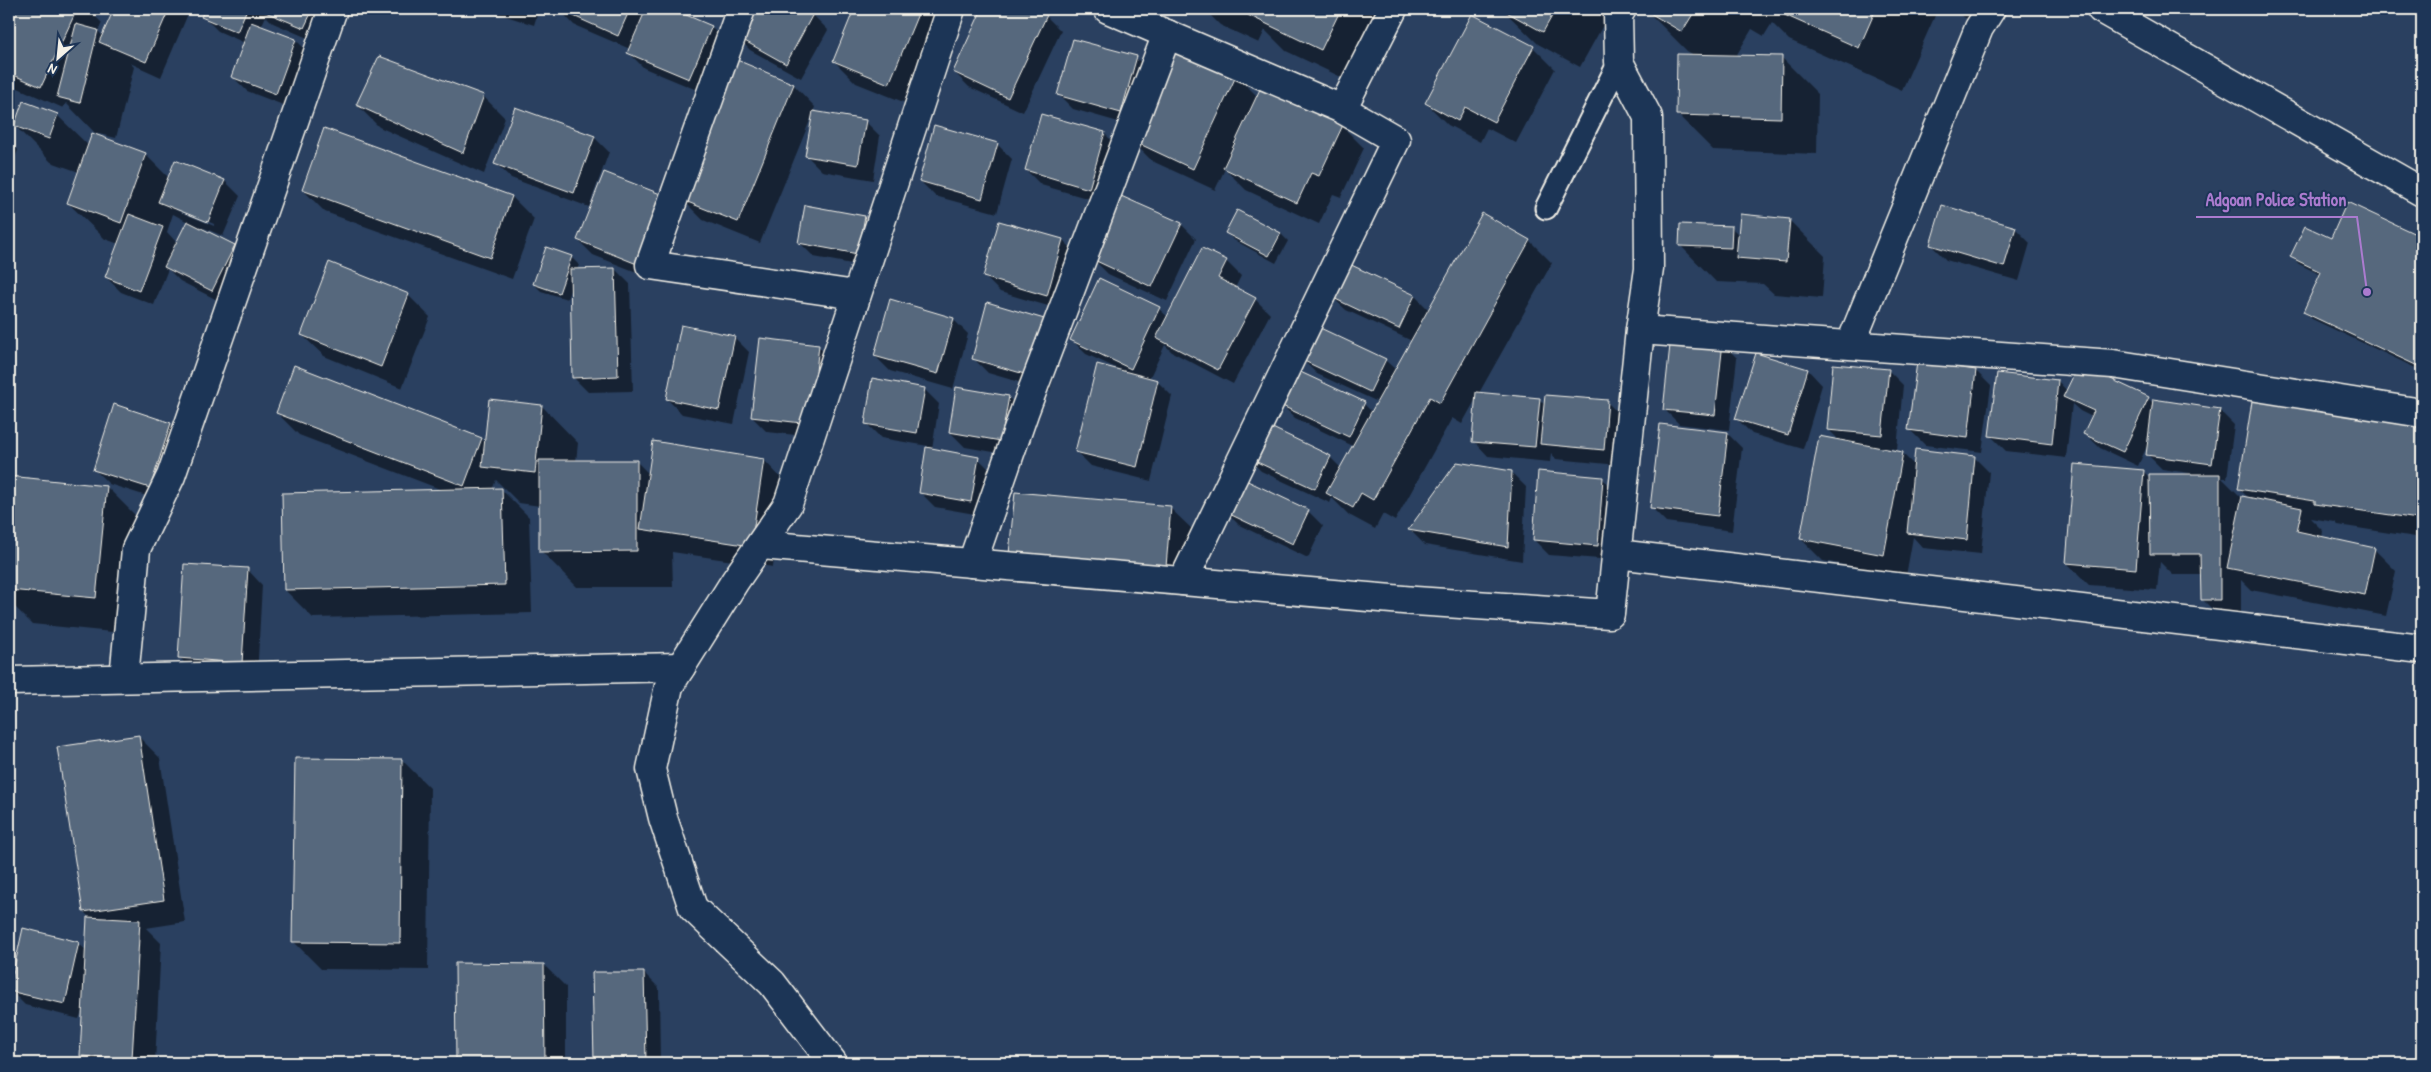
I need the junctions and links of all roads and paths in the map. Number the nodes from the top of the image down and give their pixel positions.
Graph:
1 (333, 9) edge
2 (741, 9) edge
3 (951, 9) edge
4 (1108, 9) edge
5 (1393, 9) edge
6 (1622, 9) edge
7 (1991, 9) edge
8 (2100, 9) edge
9 (1167, 34) junction
10 (1619, 62) junction
11 (1342, 109) junction
12 (2422, 192) edge
13 (1546, 208) dead end
14 (856, 295) junction
15 (1640, 330) junction
16 (1851, 344) junction
17 (2422, 413) edge
18 (761, 544) junction
19 (1617, 554) junction
20 (972, 563) junction
21 (1182, 581) junction
22 (2422, 649) edge
23 (681, 667) junction
24 (124, 678) junction
25 (9, 681) edge
26 (833, 1063) edge

1 - 24 street
2 - 14 street
3 - 14 street
4 - 9 street
5 - 11 street
6 - 10 street
7 - 16 street
8 - 12 street
9 - 11 street
9 - 20 street
10 - 13 lane
10 - 15 street
11 - 21 street
14 - 18 street
15 - 16 street
15 - 19 street
16 - 17 street
18 - 20 street
18 - 23 street
19 - 21 street
19 - 22 street
20 - 21 street
23 - 24 street
23 - 26 street
24 - 25 street

